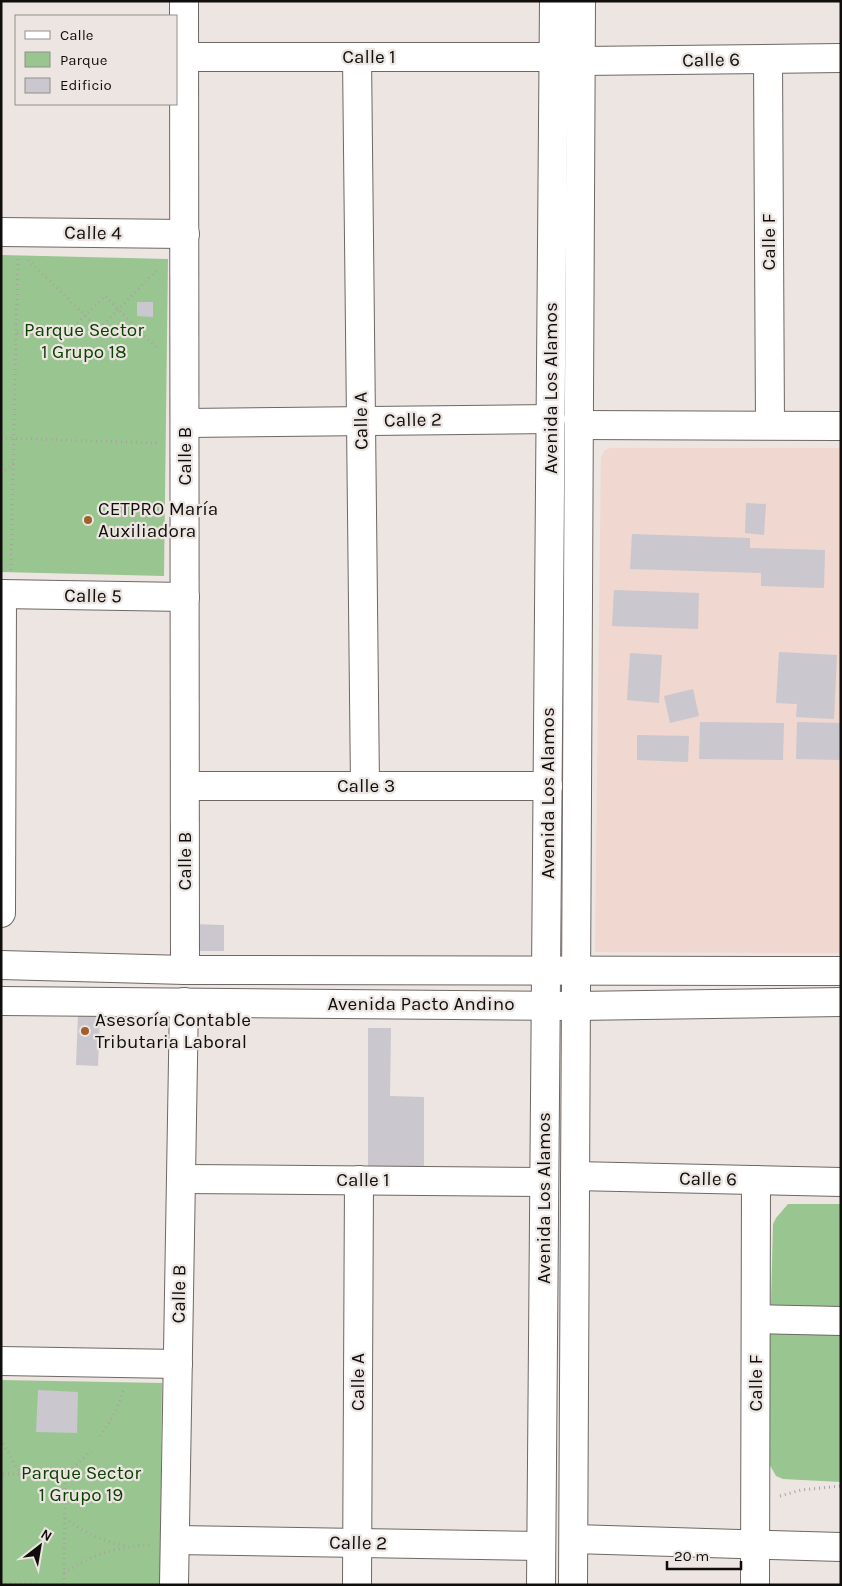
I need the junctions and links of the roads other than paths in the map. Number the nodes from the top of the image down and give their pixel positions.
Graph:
1 (184, 1) edge
2 (554, 1) edge
3 (581, 1) edge
4 (184, 57) junction
5 (357, 57) junction
6 (554, 57) junction
7 (841, 58) edge
8 (768, 59) junction
9 (581, 61) junction
10 (10, 232) edge
11 (185, 239) junction
12 (551, 419) junction
13 (361, 421) junction
14 (579, 425) junction
15 (770, 425) junction
16 (841, 426) edge
17 (185, 433) junction
18 (9, 585) edge
19 (185, 597) junction
20 (185, 786) junction
21 (365, 786) junction
22 (548, 786) junction
23 (1, 913) edge
24 (1, 965) edge
25 (186, 970) junction
26 (546, 971) junction
27 (576, 971) junction
28 (841, 971) edge
29 (1, 1001) edge
30 (184, 1002) junction
31 (841, 1002) edge
32 (546, 1006) junction
33 (576, 1006) junction
34 (576, 1176) junction
35 (182, 1179) junction
36 (359, 1180) junction
37 (756, 1180) junction
38 (544, 1182) junction
39 (841, 1182) edge
40 (756, 1319) junction
41 (841, 1321) edge
42 (1, 1361) edge
43 (178, 1364) junction
44 (574, 1540) junction
45 (166, 1543) junction
46 (357, 1543) junction
47 (755, 1545) junction
48 (541, 1546) junction
49 (841, 1547) edge
50 (174, 1585) edge
51 (357, 1585) edge
52 (541, 1585) edge
53 (573, 1585) edge
54 (755, 1585) edge

1 - 4 street, Calle B
2 - 6 street, Avenida Los Alamos
3 - 9 street, Avenida Los Alamos
4 - 5 street, Calle 1
4 - 11 street, Calle B
5 - 6 street, Calle 1
5 - 13 street, Calle A
6 - 12 street, Avenida Los Alamos
7 - 8 street, Calle 6
8 - 9 street, Calle 6
8 - 15 street, Calle F
9 - 14 street, Avenida Los Alamos
10 - 11 street, Calle 4
11 - 17 street, Calle B
12 - 13 street, Calle 2
12 - 22 street, Avenida Los Alamos
13 - 17 street, Calle 2
13 - 21 street, Calle A
14 - 15 street
14 - 27 street, Avenida Los Alamos
15 - 16 street
17 - 19 street, Calle B
18 - 19 street, Calle 5
18 - 23 street
19 - 20 street, Calle B
20 - 21 street, Calle 3
20 - 25 street, Calle B
21 - 22 street, Calle 3
22 - 26 street, Avenida Los Alamos
24 - 25 street, Avenida Pacto Andino
25 - 26 street, Avenida Pacto Andino
26 - 27 street, Avenida Pacto Andino
26 - 32 street, Avenida Los Alamos
27 - 28 street, Avenida Pacto Andino
27 - 33 street, Avenida Los Alamos
29 - 30 street, Avenida Pacto Andino
30 - 32 street, Avenida Pacto Andino
30 - 35 street, Calle B
31 - 33 street, Avenida Pacto Andino
32 - 33 street, Avenida Pacto Andino
32 - 38 street, Avenida Los Alamos
33 - 34 street, Avenida Los Alamos
34 - 37 street, Calle 6
34 - 44 street, Avenida Los Alamos
35 - 36 street, Calle 1
35 - 43 street, Calle B
36 - 38 street, Calle 1
36 - 46 street, Calle A
37 - 39 street, Calle 6
37 - 40 street, Calle F
38 - 48 street, Avenida Los Alamos
40 - 41 street
40 - 47 street, Calle F
42 - 43 street
43 - 45 street, Calle B
44 - 47 street
44 - 53 street, Avenida Los Alamos
45 - 46 street, Calle 2
45 - 50 street, Calle B
46 - 48 street, Calle 2
46 - 51 street, Calle A
47 - 49 street
47 - 54 street, Calle F
48 - 52 street, Avenida Los Alamos

